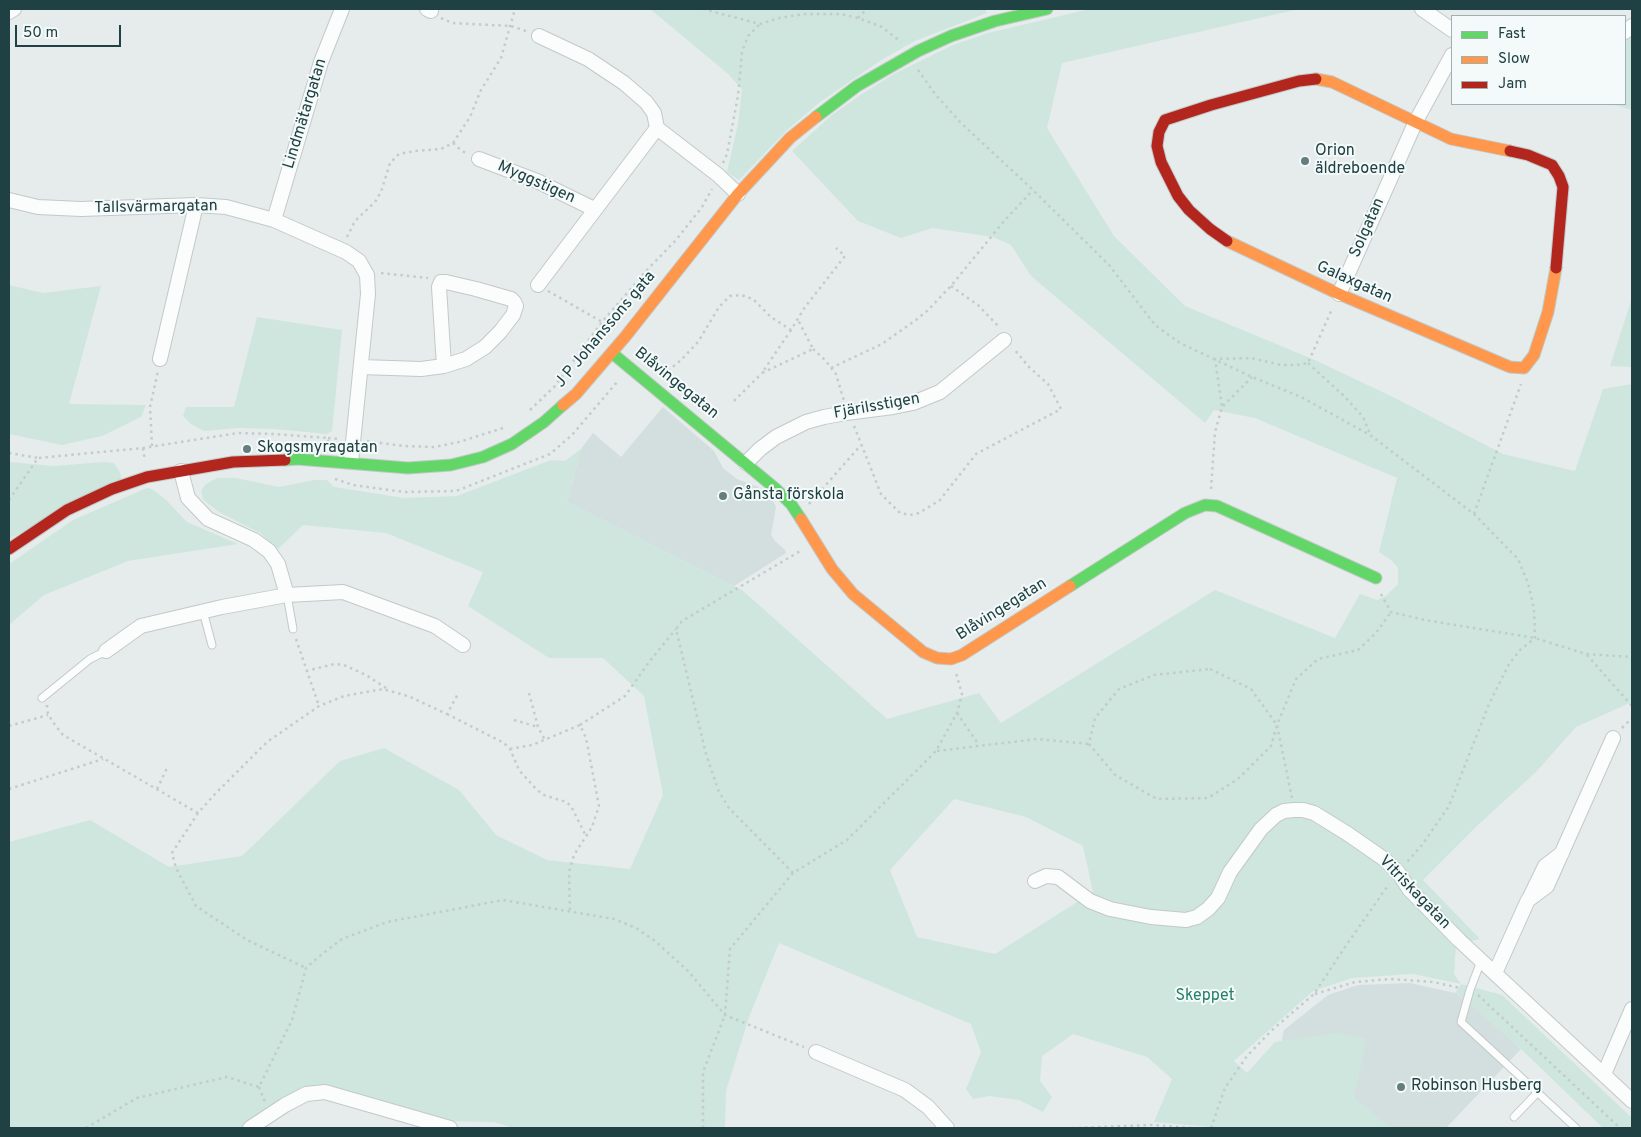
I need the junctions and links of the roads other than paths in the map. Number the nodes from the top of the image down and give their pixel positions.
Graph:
1 (14, 9) edge
2 (342, 9) edge
3 (1048, 9) edge
4 (1422, 9) edge
5 (9, 12) edge
6 (1451, 29) edge
7 (539, 36) road end
8 (1451, 57) edge
9 (1416, 121) junction
10 (657, 128) junction
11 (479, 158) road end
12 (738, 194) junction
13 (9, 200) edge
14 (196, 205) junction
15 (594, 210) junction
16 (274, 220) junction
17 (538, 285) road end
18 (1339, 294) junction
19 (1004, 340) road end
20 (612, 353) junction
21 (160, 359) road end
22 (444, 366) junction
23 (361, 367) junction
24 (351, 462) junction
25 (746, 463) junction
26 (181, 471) junction
27 (9, 549) edge
28 (1376, 578) road end
29 (287, 595) junction
30 (203, 611) junction
31 (293, 629) road end
32 (212, 645) dead end
33 (463, 645) dead end
34 (106, 651) joint
35 (44, 697) road end
36 (1612, 738) dead end
37 (1035, 881) dead end
38 (1481, 961) junction
39 (1495, 973) junction
40 (1632, 1009) edge
41 (816, 1052) road end
42 (1604, 1074) junction
43 (1537, 1093) junction
44 (1632, 1101) edge
45 (1514, 1117) dead end
46 (250, 1128) edge
47 (450, 1128) edge
48 (947, 1128) edge
49 (1576, 1128) edge

1 - 5 street
2 - 16 street, Lindmätargatan
3 - 12 street, J P Johanssons gata
4 - 6 street
7 - 10 street
8 - 9 street, Solgatan
9 - 18 street, Solgatan
9 - 18 street, Galaxgatan
9 - 18 street, Galaxgatan
10 - 12 street
10 - 15 street, Myggstigen
11 - 15 street, Myggstigen
12 - 20 street, J P Johanssons gata
13 - 14 street, Tallsvärmargatan
14 - 16 street, Tallsvärmargatan
14 - 21 street
15 - 17 street, Myggstigen
16 - 23 street, Tallsvärmargatan
19 - 25 street, Fjärilsstigen
20 - 24 street, J P Johanssons gata
20 - 25 street, Blåvingegatan
22 - 22 street
22 - 23 street
23 - 24 street, Tallsvärmargatan
24 - 26 street, J P Johanssons gata
25 - 28 street, Blåvingegatan
26 - 27 street, J P Johanssons gata
26 - 29 street
29 - 30 street
29 - 31 lane
29 - 33 street
30 - 32 lane
30 - 34 street
34 - 35 lane
36 - 39 street
37 - 38 street, Vitriskagatan
38 - 39 street, Vitriskagatan
38 - 43 lane
39 - 42 street, Vitriskagatan
40 - 42 street
41 - 48 street
42 - 44 street, Vitriskagatan
43 - 45 lane
43 - 49 lane
46 - 47 street

